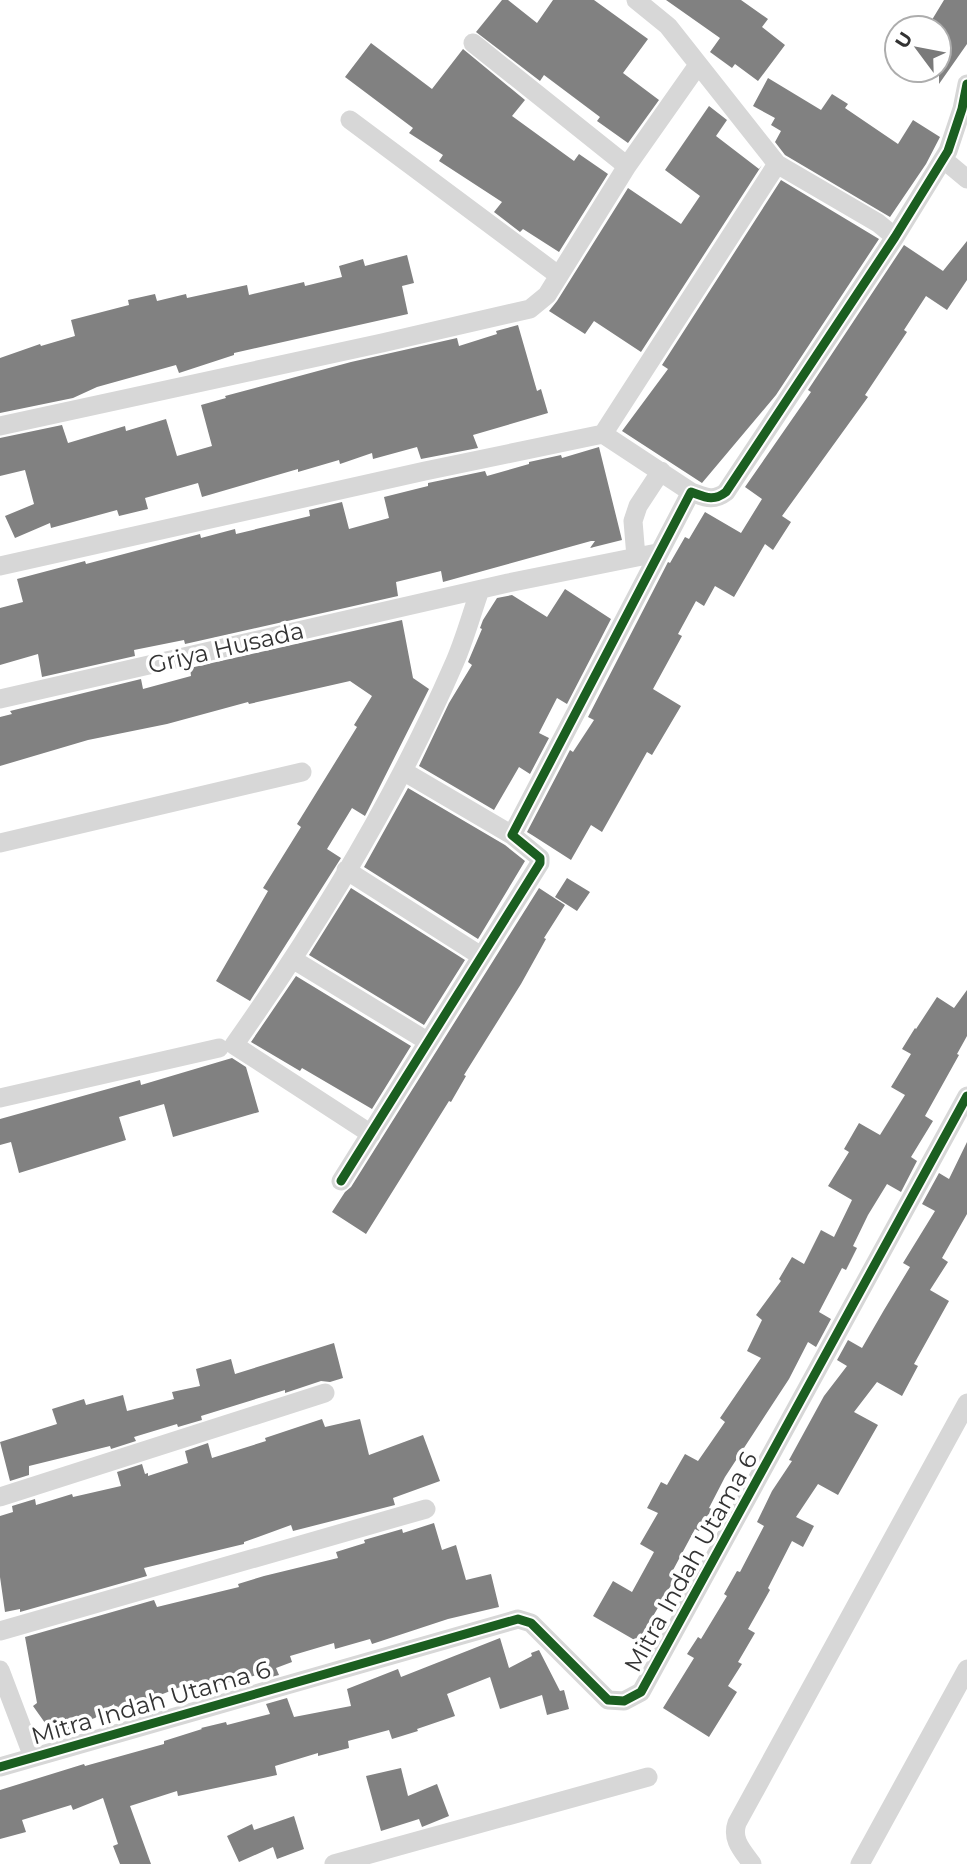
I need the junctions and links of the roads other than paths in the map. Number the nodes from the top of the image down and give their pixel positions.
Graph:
1 (636, 0) edge
2 (473, 43) dead end
3 (698, 65) junction
4 (967, 84) edge
5 (965, 111) edge
6 (350, 120) dead end
7 (943, 159) junction
8 (777, 164) junction
9 (627, 166) junction
10 (967, 179) edge
11 (895, 237) junction
12 (558, 275) junction
13 (0, 426) edge
14 (603, 434) junction
15 (661, 471) junction
16 (691, 492) junction
17 (657, 553) junction
18 (636, 557) junction
19 (0, 566) edge
20 (480, 590) junction
21 (0, 699) edge
22 (403, 771) junction
23 (302, 772) dead end
24 (512, 835) junction
25 (0, 843) edge
26 (346, 870) junction
27 (481, 956) junction
28 (294, 960) junction
29 (427, 1041) junction
30 (219, 1048) dead end
31 (967, 1096) edge
32 (0, 1098) edge
33 (371, 1134) junction
34 (341, 1181) dead end
35 (325, 1393) dead end
36 (967, 1403) edge
37 (0, 1497) edge
38 (426, 1509) dead end
39 (0, 1631) edge
40 (967, 1669) edge
41 (0, 1670) edge
42 (33, 1757) junction
43 (0, 1767) edge
44 (648, 1777) dead end
45 (334, 1864) edge
46 (752, 1864) edge
47 (860, 1864) edge

1 - 3 street
2 - 9 street
3 - 8 street
3 - 9 street
4 - 5 street
5 - 7 street
6 - 12 street
7 - 10 street
7 - 11 street
8 - 11 street
8 - 14 street
9 - 12 street
11 - 16 street
12 - 13 street
14 - 15 street
14 - 19 street
15 - 16 street
15 - 18 street
16 - 17 street
17 - 18 street, Griya Husada
17 - 24 street
18 - 20 street, Griya Husada
20 - 21 street, Griya Husada
20 - 22 street
22 - 24 street
22 - 26 street
23 - 25 street
24 - 27 street
26 - 27 street
26 - 28 street
27 - 29 street
28 - 29 street
28 - 33 street
29 - 33 street
30 - 32 street
31 - 42 street, Mitra Indah Utama 6
33 - 34 street
35 - 37 street
36 - 46 street
38 - 39 street
40 - 47 street
41 - 42 street
42 - 43 street, Mitra Indah Utama 6
44 - 45 street

